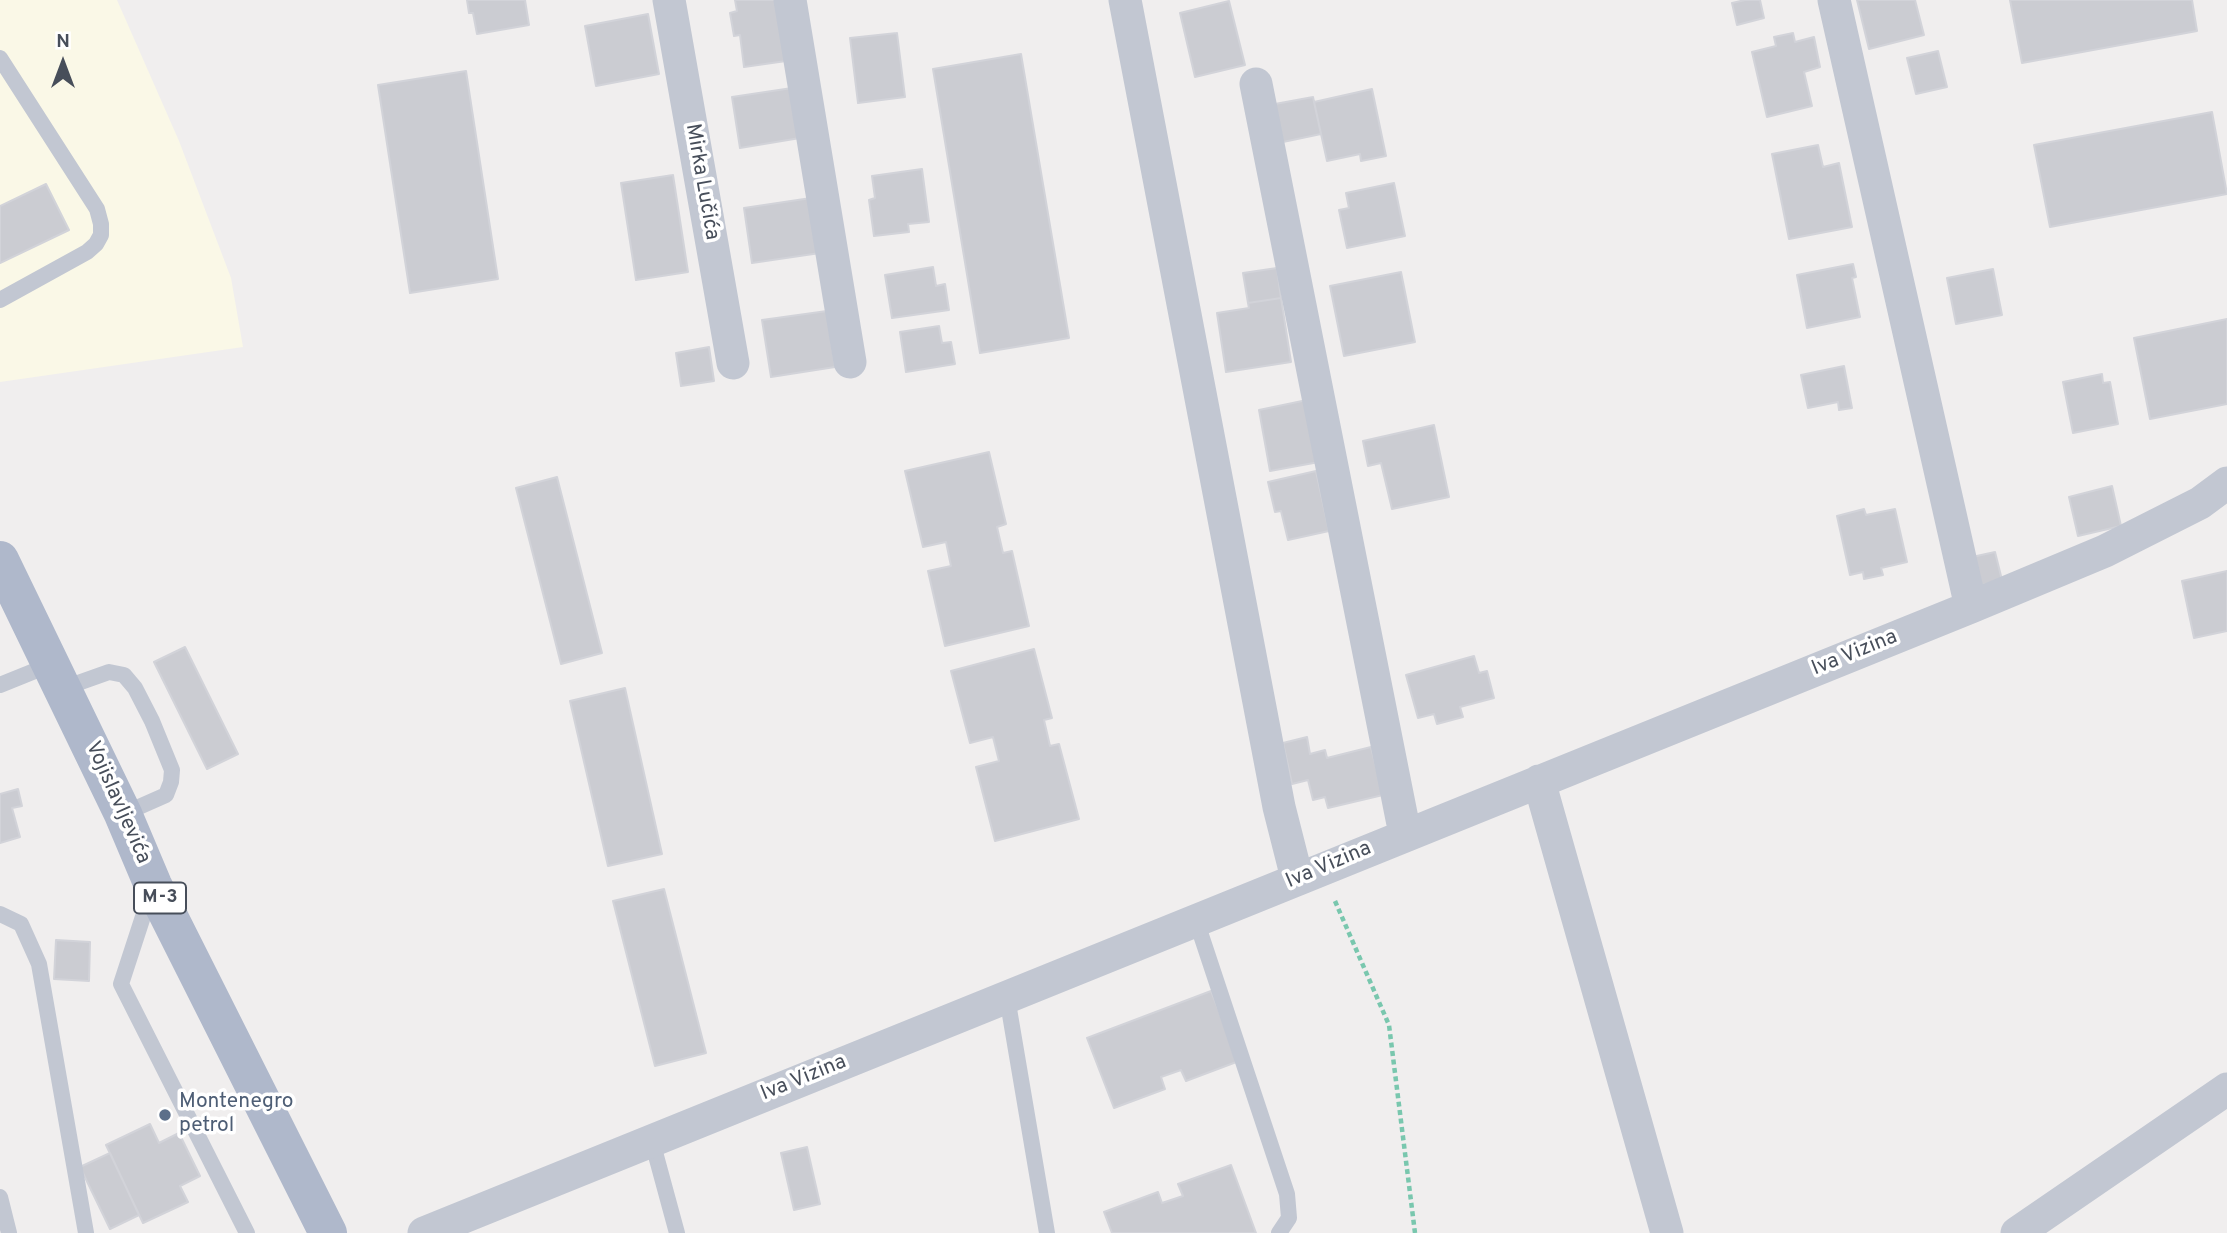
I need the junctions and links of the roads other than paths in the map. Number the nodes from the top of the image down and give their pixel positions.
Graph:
1 (669, 0) edge
2 (790, 0) edge
3 (1125, 0) edge
4 (1834, 0) edge
5 (0, 58) edge
6 (1256, 84) dead end
7 (0, 300) edge
8 (850, 362) dead end
9 (733, 363) dead end
10 (2227, 483) edge
11 (0, 560) edge
12 (1971, 607) junction
13 (58, 676) junction
14 (0, 685) edge
15 (1539, 781) junction
16 (123, 814) junction
17 (1405, 834) junction
18 (1309, 873) junction
19 (153, 885) junction
20 (0, 914) edge
21 (1196, 920) junction
22 (1007, 997) junction
23 (2227, 1090) edge
24 (653, 1141) junction
25 (0, 1197) edge
26 (9, 1233) edge
27 (86, 1233) edge
28 (247, 1233) edge
29 (328, 1233) edge
30 (424, 1233) edge
31 (677, 1233) edge
32 (1047, 1233) edge
33 (1279, 1233) edge
34 (1667, 1233) edge
35 (2017, 1233) edge

1 - 9 street, Mirka Lučića
2 - 8 street
3 - 18 street
4 - 12 street
5 - 7 lane
6 - 17 street
10 - 12 street, Iva Vizina
11 - 13 main road, Vojislavljevića / M-3
12 - 15 street, Iva Vizina
13 - 14 lane
13 - 16 main road, Vojislavljevića / M-3
13 - 16 lane
15 - 17 street, Iva Vizina
15 - 34 street
16 - 19 main road, Vojislavljevića / M-3
17 - 18 street, Iva Vizina
18 - 21 street, Iva Vizina
19 - 28 lane
19 - 29 main road, Vojislavljevića / M-3
20 - 27 lane
21 - 22 street, Iva Vizina
21 - 33 lane
22 - 24 street, Iva Vizina
22 - 32 lane
23 - 35 street
24 - 30 street, Iva Vizina
24 - 31 lane
25 - 26 lane

